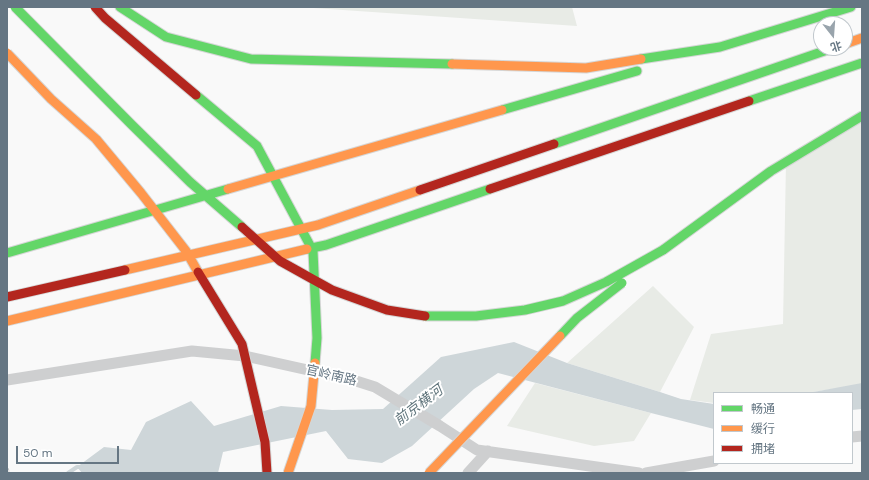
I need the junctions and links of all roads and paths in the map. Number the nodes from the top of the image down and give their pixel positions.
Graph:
1 (15, 7) edge
2 (96, 7) edge
3 (120, 7) edge
4 (851, 7) edge
5 (720, 47) junction
6 (7, 53) edge
7 (813, 55) edge
8 (862, 63) edge
9 (862, 116) edge
10 (663, 250) junction
11 (7, 253) edge
12 (7, 297) edge
13 (7, 321) edge
14 (7, 380) edge
15 (488, 452) junction
16 (713, 461) edge
17 (267, 473) edge
18 (288, 473) edge
19 (429, 473) edge
20 (468, 473) edge
21 (639, 473) edge
22 (646, 473) edge

1 - 10 highway, bridge
2 - 18 highway, bridge
3 - 5 highway
4 - 5 highway
5 - 11 highway, bridge
6 - 17 highway, bridge
7 - 12 highway, bridge
8 - 13 highway, bridge
9 - 10 highway
10 - 19 highway, bridge
14 - 15 street, 官岭南路
15 - 20 street
15 - 21 street, 官岭南路
16 - 22 street

